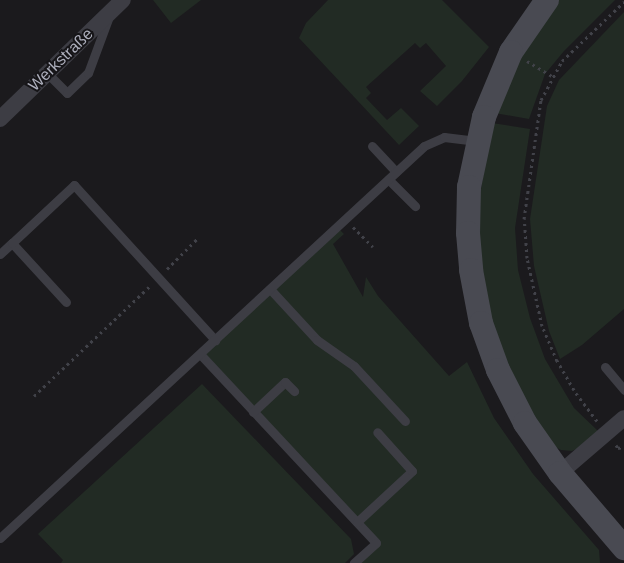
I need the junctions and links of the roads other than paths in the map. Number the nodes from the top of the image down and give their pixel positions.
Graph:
1 (123, 0) edge
2 (546, 1) edge
3 (111, 12) junction
4 (47, 73) junction
5 (0, 120) edge
6 (478, 141) junction
7 (372, 146) dead end
8 (396, 172) junction
9 (388, 180) junction
10 (415, 206) dead end
11 (12, 243) junction
12 (0, 254) edge
13 (270, 289) junction
14 (66, 302) dead end
15 (215, 340) junction
16 (200, 354) junction
17 (605, 367) dead end
18 (624, 390) edge
19 (294, 391) dead end
20 (253, 412) junction
21 (624, 418) edge
22 (405, 421) dead end
23 (377, 432) dead end
24 (560, 473) junction
25 (357, 522) junction
26 (0, 538) edge
27 (624, 548) edge
28 (354, 563) edge

1 - 3 street, Werkstraße
2 - 6 street
3 - 4 street, Werkstraße
3 - 4 lane
4 - 5 street, Werkstraße
6 - 8 lane
6 - 24 street
7 - 8 lane
8 - 9 lane
9 - 10 lane
9 - 13 lane
11 - 12 lane
11 - 14 lane
11 - 15 lane
13 - 15 lane
13 - 22 lane
15 - 16 lane
16 - 20 lane
16 - 26 lane
17 - 18 lane
19 - 20 lane
20 - 25 lane
21 - 24 street
23 - 25 lane
24 - 27 street
25 - 28 lane

